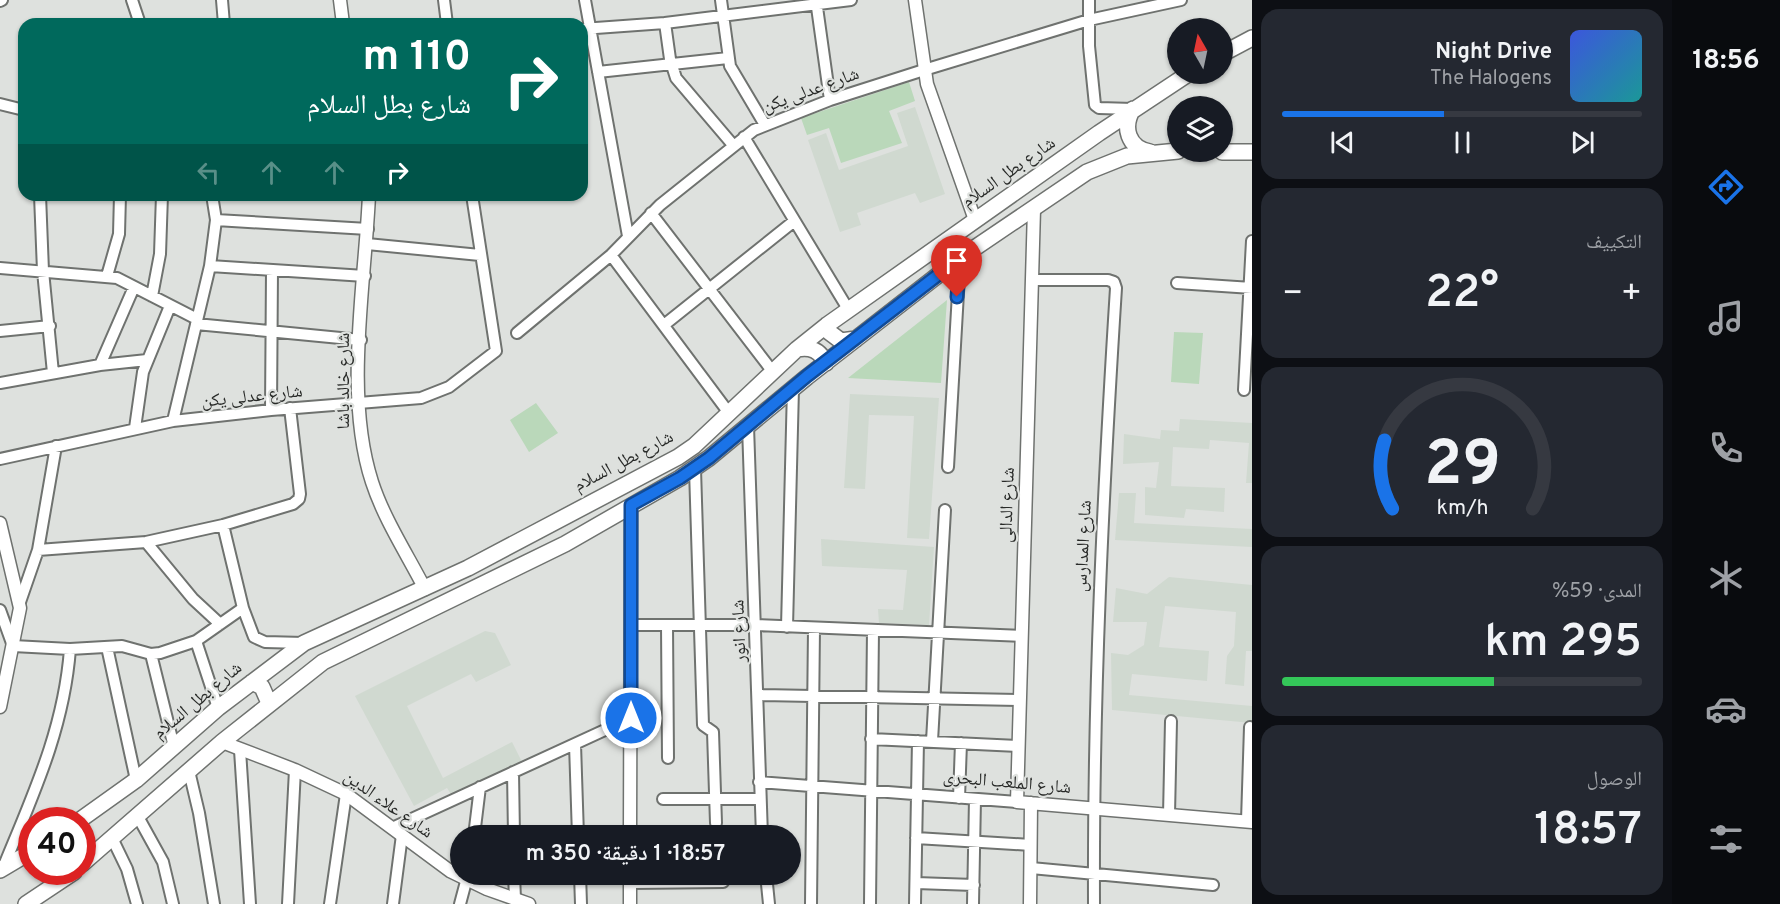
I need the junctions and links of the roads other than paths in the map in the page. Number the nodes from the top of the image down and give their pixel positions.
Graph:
1 (132, 0) edge
2 (222, 0) edge
3 (340, 0) edge
4 (444, 0) edge
5 (585, 0) edge
6 (721, 0) edge
7 (851, 0) edge
8 (915, 0) edge
9 (1089, 0) edge
10 (1181, 0) edge
11 (816, 3) edge
12 (723, 17) junction
13 (138, 18) edge
14 (224, 18) edge
15 (342, 18) edge
16 (446, 18) edge
17 (586, 18) edge
18 (1089, 20) junction
19 (665, 23) junction
20 (588, 29) edge
21 (588, 35) edge
22 (1252, 38) edge
23 (1233, 48) edge
24 (588, 52) edge
25 (594, 52) junction
26 (728, 58) junction
27 (671, 65) junction
28 (924, 70) junction
29 (598, 72) junction
30 (1172, 84) edge
31 (830, 100) junction
32 (0, 104) edge
33 (18, 108) edge
34 (1133, 109) junction
35 (765, 125) junction
36 (744, 137) junction
37 (733, 145) junction
38 (1076, 150) junction
39 (1167, 151) edge
40 (1153, 152) junction
41 (1233, 152) edge
42 (1252, 152) edge
43 (1087, 172) junction
44 (40, 201) edge
45 (120, 201) edge
46 (162, 201) edge
47 (213, 201) edge
48 (369, 201) edge
49 (473, 201) edge
50 (1034, 209) junction
51 (651, 213) junction
52 (216, 220) junction
53 (975, 220) junction
54 (793, 222) junction
55 (368, 229) junction
56 (628, 236) junction
57 (1252, 241) edge
58 (367, 244) junction
59 (480, 255) junction
60 (611, 255) junction
61 (960, 258) junction
62 (210, 266) junction
63 (0, 268) edge
64 (272, 270) junction
65 (43, 271) junction
66 (107, 276) junction
67 (365, 276) junction
68 (1034, 280) junction
69 (1177, 283) dead end
70 (134, 287) junction
71 (1251, 288) edge
72 (709, 289) junction
73 (152, 296) junction
74 (170, 306) junction
75 (848, 309) junction
76 (197, 321) junction
77 (827, 325) junction
78 (50, 326) junction
79 (664, 326) junction
80 (0, 331) edge
81 (271, 331) junction
82 (517, 333) dead end
83 (856, 339) junction
84 (361, 340) junction
85 (797, 349) junction
86 (147, 360) junction
87 (826, 363) junction
88 (100, 365) junction
89 (773, 372) junction
90 (53, 374) junction
91 (0, 383) edge
92 (793, 388) junction
93 (1244, 390) dead end
94 (358, 404) junction
95 (290, 408) junction
96 (271, 410) junction
97 (729, 413) junction
98 (173, 421) junction
99 (748, 426) junction
100 (135, 428) junction
101 (56, 446) junction
102 (0, 459) edge
103 (948, 467) dead end
104 (695, 469) junction
105 (631, 505) junction
106 (945, 510) dead end
107 (572, 512) junction
108 (553, 522) junction
109 (0, 523) edge
110 (223, 525) junction
111 (587, 532) junction
112 (146, 542) junction
113 (564, 544) junction
114 (38, 550) junction
115 (425, 589) junction
116 (20, 602) junction
117 (243, 608) junction
118 (0, 610) edge
119 (220, 624) junction
120 (631, 625) junction
121 (667, 625) junction
122 (700, 625) junction
123 (756, 625) junction
124 (787, 627) junction
125 (814, 628) junction
126 (873, 630) junction
127 (938, 633) junction
128 (1022, 636) junction
129 (196, 641) junction
130 (303, 643) junction
131 (13, 646) junction
132 (107, 647) junction
133 (70, 649) junction
134 (151, 654) junction
135 (252, 682) junction
136 (758, 695) junction
137 (814, 696) junction
138 (872, 697) junction
139 (935, 698) junction
140 (1020, 700) junction
141 (269, 703) junction
142 (0, 707) edge
143 (218, 708) junction
144 (631, 718) junction
145 (1172, 721) dead end
146 (1250, 727) dead end
147 (872, 739) junction
148 (918, 741) junction
149 (932, 741) junction
150 (222, 742) junction
151 (961, 743) junction
152 (574, 744) junction
153 (1018, 746) junction
154 (174, 747) junction
155 (240, 750) junction
156 (668, 758) dead end
157 (295, 770) junction
158 (189, 771) junction
159 (513, 772) junction
160 (136, 780) junction
161 (759, 782) junction
162 (813, 786) junction
163 (480, 787) junction
164 (871, 790) junction
165 (346, 794) junction
166 (917, 794) junction
167 (959, 798) junction
168 (663, 799) dead end
169 (715, 799) junction
170 (759, 799) junction
171 (975, 799) junction
172 (1017, 802) junction
173 (1031, 803) junction
174 (96, 809) edge
175 (1093, 809) junction
176 (137, 814) junction
177 (1168, 815) junction
178 (1250, 822) edge
179 (716, 823) dead end
180 (475, 825) edge
181 (514, 825) edge
182 (578, 825) edge
183 (630, 825) edge
184 (761, 825) edge
185 (397, 832) junction
186 (111, 838) junction
187 (916, 838) junction
188 (975, 841) junction
189 (1031, 845) junction
190 (96, 851) edge
191 (18, 859) edge
192 (450, 866) edge
193 (1031, 868) junction
194 (2, 869) edge
195 (1094, 874) junction
196 (916, 883) junction
197 (60, 885) edge
198 (465, 885) edge
199 (485, 885) edge
200 (517, 885) edge
201 (580, 885) edge
202 (630, 885) edge
203 (767, 885) edge
204 (974, 885) junction
205 (1213, 885) dead end
206 (47, 898) edge
207 (522, 902) edge
208 (26, 904) edge
209 (137, 904) edge
210 (173, 904) edge
211 (214, 904) edge
212 (250, 904) edge
213 (288, 904) edge
214 (330, 904) edge
215 (393, 904) edge
216 (460, 904) edge
217 (581, 904) edge
218 (630, 904) edge
219 (769, 904) edge
220 (811, 904) edge
221 (870, 904) edge
222 (915, 904) edge
223 (974, 904) edge
224 (1030, 904) edge
225 (1094, 904) edge

1 - 13 street
2 - 14 street
3 - 15 street
4 - 16 street
5 - 17 street
6 - 12 street
7 - 11 street
8 - 28 street
9 - 18 street
10 - 18 street, شارع عدلى يكن
11 - 12 street
11 - 31 street
12 - 19 street
12 - 26 street
18 - 28 street, شارع عدلى يكن
18 - 34 street
19 - 20 street
19 - 27 street
21 - 25 street
22 - 23 main road
24 - 25 street
25 - 29 street
26 - 27 street
26 - 35 street
27 - 29 street
27 - 37 street
28 - 31 street, شارع عدلى يكن
28 - 53 street
29 - 56 street
30 - 34 main road, شارع بطل السلام
31 - 35 street, شارع عدلى يكن
32 - 33 street
34 - 38 main road, شارع بطل السلام
34 - 40 main road
35 - 36 street, شارع عدلى يكن
36 - 37 street, شارع عدلى يكن
36 - 54 street
37 - 51 street, شارع عدلى يكن
38 - 43 main road
38 - 53 main road, شارع بطل السلام
39 - 40 main road
40 - 43 main road
41 - 42 main road
43 - 50 main road
44 - 65 street
45 - 66 street
46 - 73 street
47 - 52 street
48 - 55 street, شارع خالد باشا
49 - 59 street
50 - 61 main road
50 - 68 street, شارع الدالى
51 - 56 street, شارع عدلى يكن
51 - 72 street
52 - 55 street
52 - 62 street
53 - 75 main road, شارع بطل السلام
54 - 72 street
54 - 75 street
55 - 58 street, شارع خالد باشا
56 - 60 street, شارع عدلى يكن
57 - 71 street
58 - 59 street
58 - 67 street, شارع خالد باشا
59 - 94 street, شارع عدلى يكن
60 - 79 street
60 - 82 street, شارع عدلى يكن
61 - 83 main road
61 - 103 street
62 - 64 street
62 - 76 street
63 - 65 street
64 - 67 street
64 - 81 street
65 - 66 street
65 - 78 street
66 - 70 street
67 - 84 street, شارع خالد باشا
68 - 128 street, شارع الدالى
68 - 175 street, شارع المدارس
69 - 71 street
70 - 73 street
70 - 88 street
71 - 93 street
72 - 79 street
72 - 89 street
73 - 74 street
74 - 76 street
74 - 86 street
75 - 77 main road, شارع بطل السلام
76 - 81 street
76 - 98 street
77 - 83 main road
77 - 85 main road, شارع بطل السلام
78 - 80 street
78 - 90 street
79 - 97 street
81 - 84 street
81 - 96 street
83 - 87 main road
84 - 94 street, شارع خالد باشا
85 - 87 main road
85 - 89 main road, شارع بطل السلام
86 - 88 street
86 - 100 street
87 - 92 main road
88 - 90 street
89 - 97 main road, شارع بطل السلام
90 - 91 street
92 - 99 main road
92 - 124 street
94 - 95 street, شارع عدلى يكن
94 - 115 street, شارع خالد باشا
95 - 96 street, شارع عدلى يكن
95 - 110 street
96 - 98 street, شارع عدلى يكن
97 - 107 main road, شارع بطل السلام
98 - 100 street, شارع عدلى يكن
99 - 104 main road
99 - 123 street, شارع انور
100 - 101 street, شارع عدلى يكن
101 - 102 street, شارع عدلى يكن
101 - 114 street
104 - 105 main road
104 - 122 street
105 - 111 main road
105 - 120 street
106 - 127 street
107 - 108 main road, شارع بطل السلام
107 - 111 main road
108 - 113 main road
108 - 115 main road, شارع بطل السلام
109 - 116 street
110 - 112 street
110 - 117 street
111 - 113 main road
112 - 114 street
112 - 119 street
113 - 141 main road
114 - 116 street
115 - 130 main road, شارع بطل السلام
116 - 131 street
117 - 119 street
117 - 130 street
118 - 131 street
119 - 129 street
120 - 121 street
120 - 144 street
121 - 122 street
121 - 156 street
122 - 123 street
122 - 169 street
123 - 124 street
123 - 136 street, شارع انور
124 - 125 street
125 - 126 street
125 - 137 street
126 - 127 street
126 - 138 street
127 - 128 street
127 - 139 street
128 - 140 street, شارع الدالى
129 - 134 street
129 - 143 street
130 - 135 main road, شارع بطل السلام
131 - 133 street
131 - 142 street
132 - 133 street
132 - 134 street
132 - 160 street
133 - 194 street
134 - 154 street
135 - 141 main road
135 - 143 main road, شارع بطل السلام
136 - 137 street
136 - 161 street, شارع انور
137 - 138 street
137 - 162 street
138 - 139 street
138 - 147 street
139 - 140 street
139 - 149 street
140 - 153 street, شارع الدالى
141 - 150 main road
143 - 154 main road, شارع بطل السلام
144 - 152 street
144 - 183 street
145 - 177 street
146 - 178 street
147 - 148 street
147 - 164 street
148 - 149 street
148 - 166 street
149 - 151 street
150 - 155 street, شارع علاء الدين
150 - 158 main road
151 - 153 street
151 - 167 street
152 - 159 street
152 - 182 street
153 - 172 street, شارع الدالى
154 - 160 main road, شارع بطل السلام
155 - 157 street, شارع علاء الدين
155 - 212 street
157 - 165 street, شارع علاء الدين
157 - 213 street
158 - 176 main road
158 - 211 street
159 - 163 street
159 - 181 street
160 - 174 main road, شارع بطل السلام
161 - 162 street, شارع الملعب البحرى
161 - 170 street, شارع انور
162 - 164 street, شارع الملعب البحرى
162 - 220 street
163 - 180 street
163 - 185 street
164 - 166 street, شارع الملعب البحرى
164 - 221 street
165 - 185 street, شارع علاء الدين
165 - 214 street
166 - 167 street, شارع الملعب البحرى
166 - 187 street
167 - 171 street, شارع الملعب البحرى
168 - 169 street
169 - 170 street
169 - 179 street
170 - 184 street, شارع انور
171 - 172 street, شارع الملعب البحرى
171 - 188 street
172 - 173 street, شارع الملعب البحرى
173 - 175 street, شارع الملعب البحرى
173 - 189 street
175 - 177 street, شارع الملعب البحرى
175 - 195 street, شارع المدارس
176 - 186 main road
176 - 210 street
177 - 178 street, شارع الملعب البحرى
185 - 192 street, شارع علاء الدين
185 - 215 street
186 - 190 main road
186 - 209 street
187 - 188 street
187 - 196 street
188 - 189 street
188 - 204 street
189 - 193 street
191 - 194 main road
193 - 195 street
193 - 224 street
195 - 205 street
195 - 225 street, شارع المدارس
196 - 204 street
196 - 222 street
197 - 206 main road
198 - 216 street
199 - 207 street, شارع علاء الدين
200 - 207 street
201 - 217 street
202 - 218 street
203 - 219 street
204 - 223 street
206 - 208 main road

